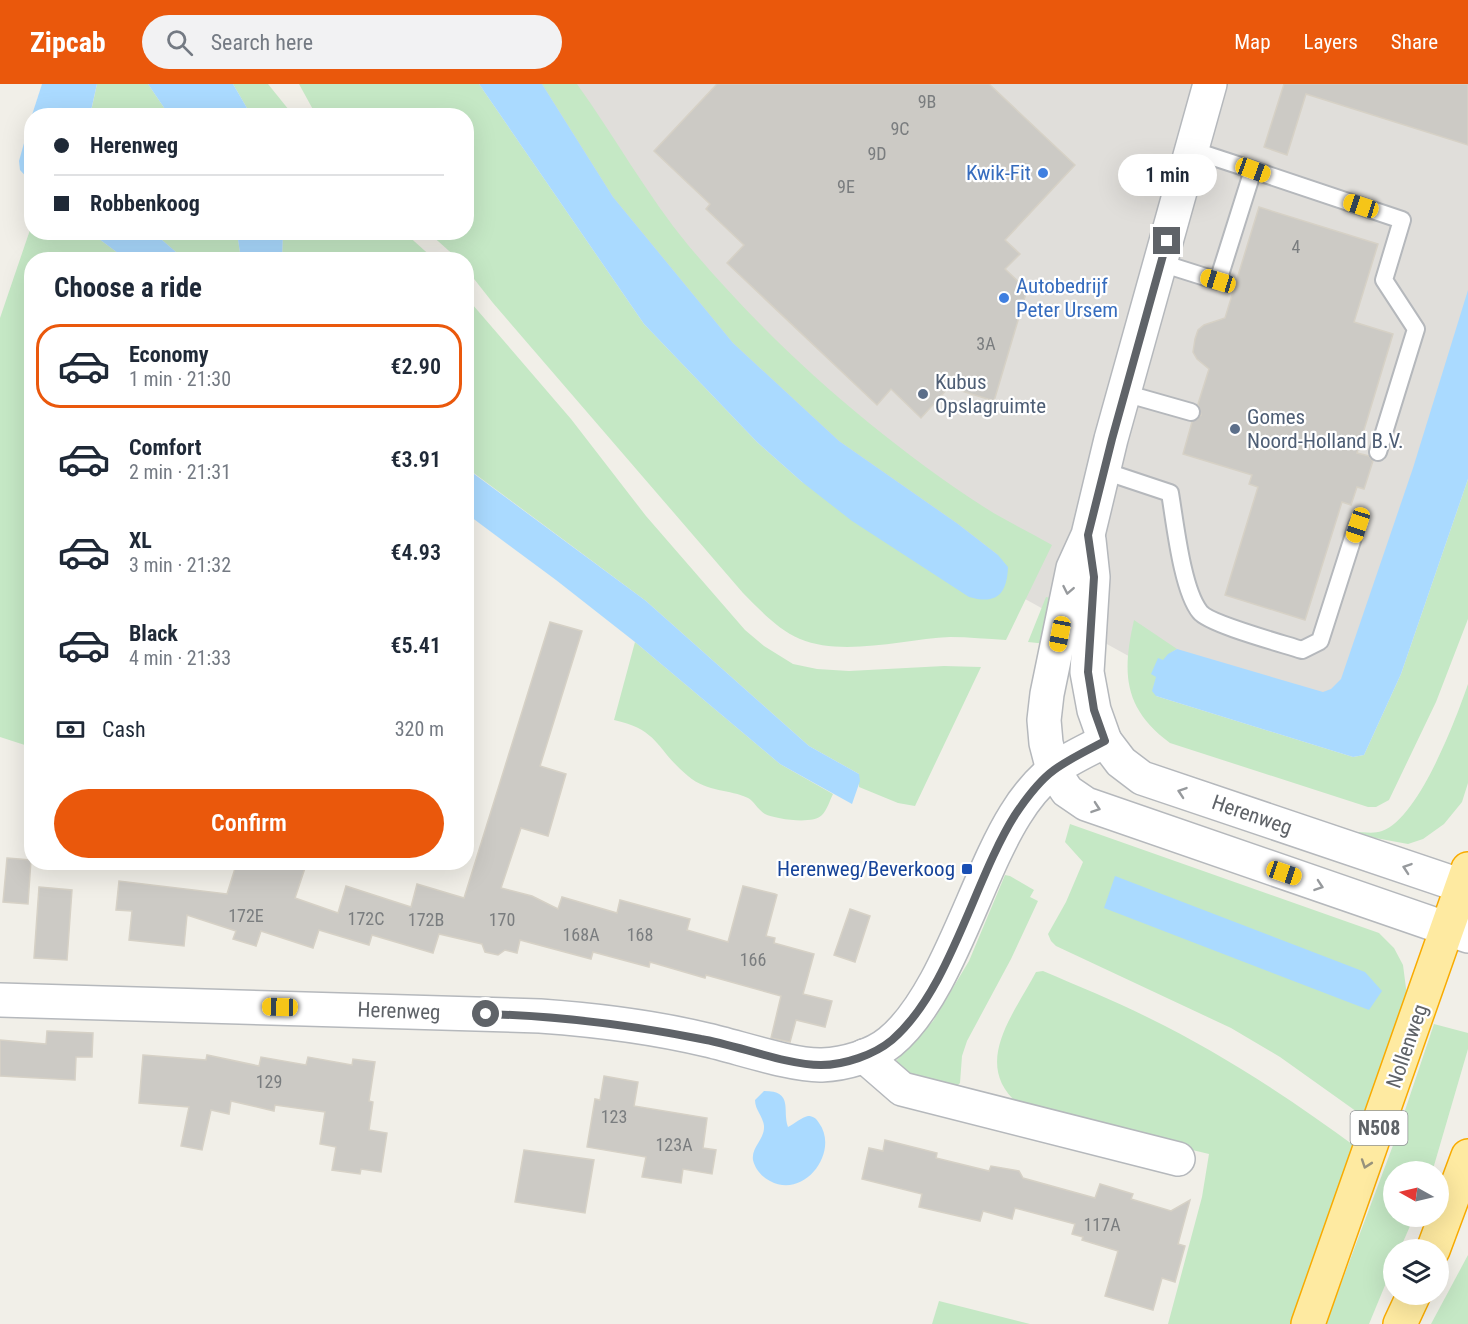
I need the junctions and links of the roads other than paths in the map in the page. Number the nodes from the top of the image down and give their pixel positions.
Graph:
1 (1210, 84) edge
2 (1192, 150) junction
3 (1253, 170) junction
4 (1161, 263) junction
5 (1124, 393) junction
6 (1191, 411) dead end
7 (1378, 452) dead end
8 (1104, 471) junction
9 (1358, 525) dead end
10 (1088, 535) junction
11 (1105, 741) junction
12 (1053, 770) junction
13 (1466, 881) edge
14 (1458, 934) edge
15 (0, 1000) edge
16 (864, 1056) junction
17 (1468, 1156) edge
18 (1178, 1159) dead end
19 (1437, 1239) edge
20 (1409, 1305) edge
21 (1308, 1324) edge
22 (1400, 1324) edge

1 - 2 street
2 - 3 lane
2 - 4 street
3 - 4 lane
3 - 7 lane
4 - 5 street
5 - 6 lane
5 - 8 street
8 - 9 lane
8 - 10 street
10 - 11 street
10 -> 12 street
11 - 12 street, Herenweg
13 -> 11 street, Herenweg
12 -> 14 street
12 - 16 street, Herenweg
13 - 14 highway, Nollenweg / N508
14 -> 21 highway, Nollenweg / N508
15 - 16 street, Herenweg
16 - 18 street
17 - 19 highway
20 - 22 highway

